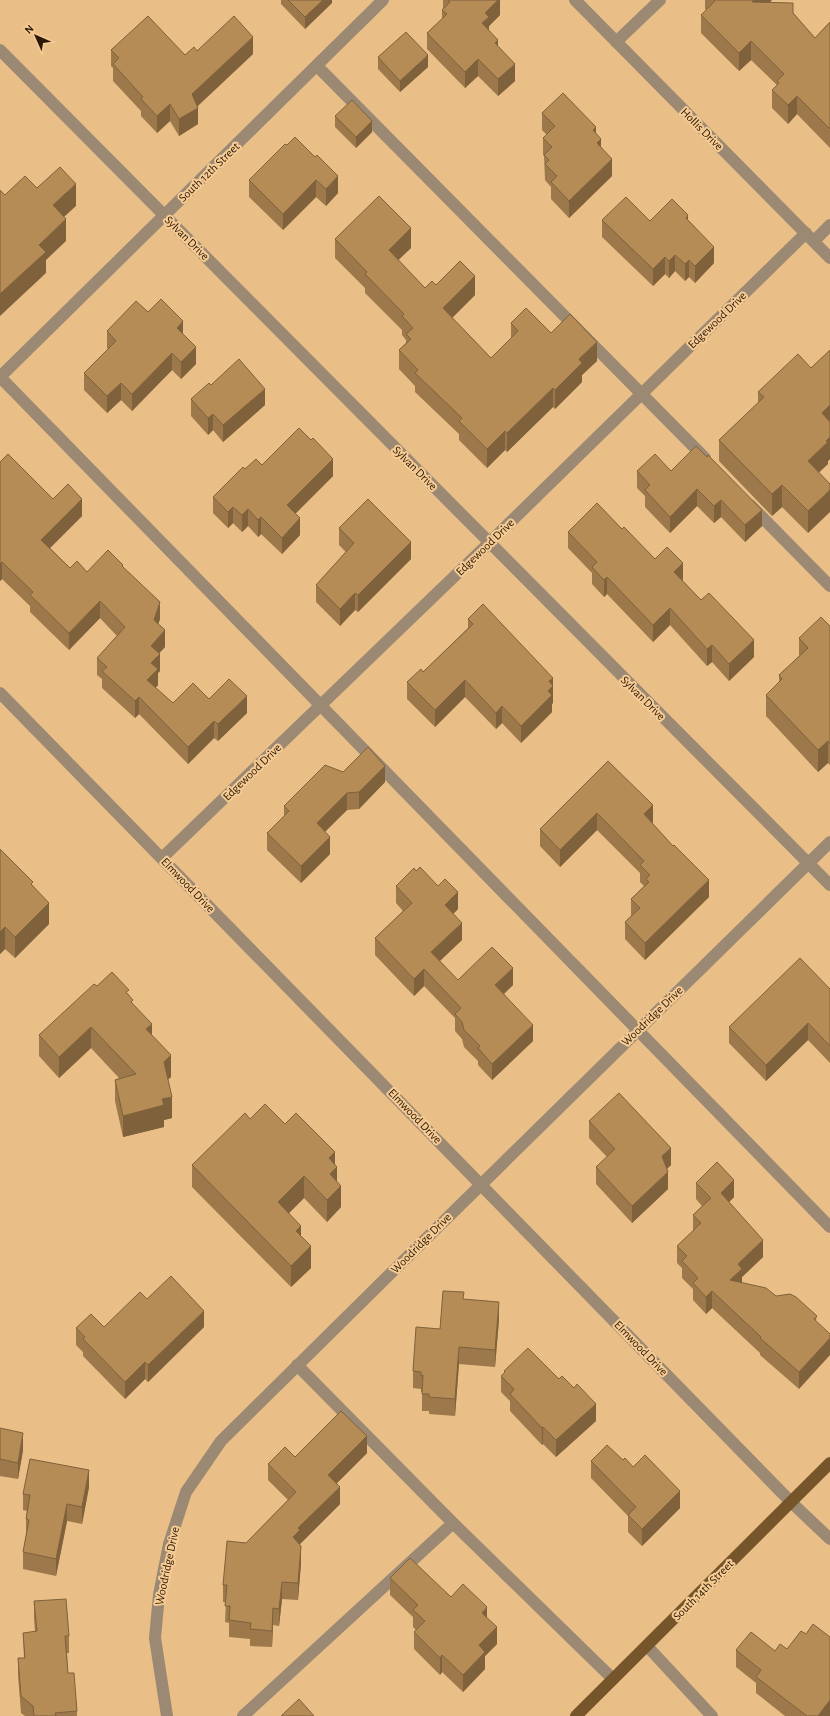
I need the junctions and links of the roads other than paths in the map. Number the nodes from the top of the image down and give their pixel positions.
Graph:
1 (383, 0) edge
2 (574, 0) edge
3 (660, 0) edge
4 (616, 42) junction
5 (0, 50) edge
6 (316, 66) junction
7 (164, 215) junction
8 (830, 225) edge
9 (810, 237) junction
10 (830, 258) edge
11 (0, 377) edge
12 (642, 393) junction
13 (713, 466) edge
14 (740, 494) edge
15 (489, 543) junction
16 (830, 586) edge
17 (0, 693) edge
18 (321, 706) junction
19 (830, 842) edge
20 (162, 858) junction
21 (808, 863) junction
22 (830, 886) edge
23 (637, 1031) junction
24 (481, 1184) junction
25 (830, 1227) edge
26 (297, 1365) junction
27 (830, 1463) edge
28 (791, 1502) junction
29 (453, 1523) junction
30 (830, 1538) edge
31 (647, 1646) junction
32 (613, 1679) junction
33 (167, 1716) edge
34 (243, 1716) edge
35 (576, 1716) edge
36 (712, 1716) edge

1 - 6 street, South 12th Street
2 - 4 street, Hollis Drive
3 - 4 street
4 - 9 street, Hollis Drive
5 - 7 street, Sylvan Drive
6 - 7 street, South 12th Street
6 - 12 street
7 - 11 street, South 12th Street
7 - 15 street, Sylvan Drive
8 - 9 street, Edgewood Drive
9 - 10 street, Hollis Drive
9 - 12 street, Edgewood Drive
11 - 18 street
12 - 13 street
12 - 15 street, Edgewood Drive
14 - 16 street
15 - 18 street, Edgewood Drive
15 - 21 street, Sylvan Drive
17 - 20 street, Elmwood Drive
18 - 20 street, Edgewood Drive
18 - 23 street
19 - 21 street, Woodridge Drive
20 - 24 street, Elmwood Drive
21 - 22 street, Sylvan Drive
21 - 23 street, Woodridge Drive
23 - 24 street, Woodridge Drive
23 - 25 street
24 - 26 street, Woodridge Drive
24 - 28 street, Elmwood Drive
26 - 29 street
26 - 33 street, Woodridge Drive
27 - 28 main road, South 14th Street
28 - 30 street, Elmwood Drive
28 - 31 main road, South 14th Street
29 - 32 street
29 - 34 street
31 - 32 main road, South 14th Street
31 - 36 street
32 - 35 main road, South 14th Street

